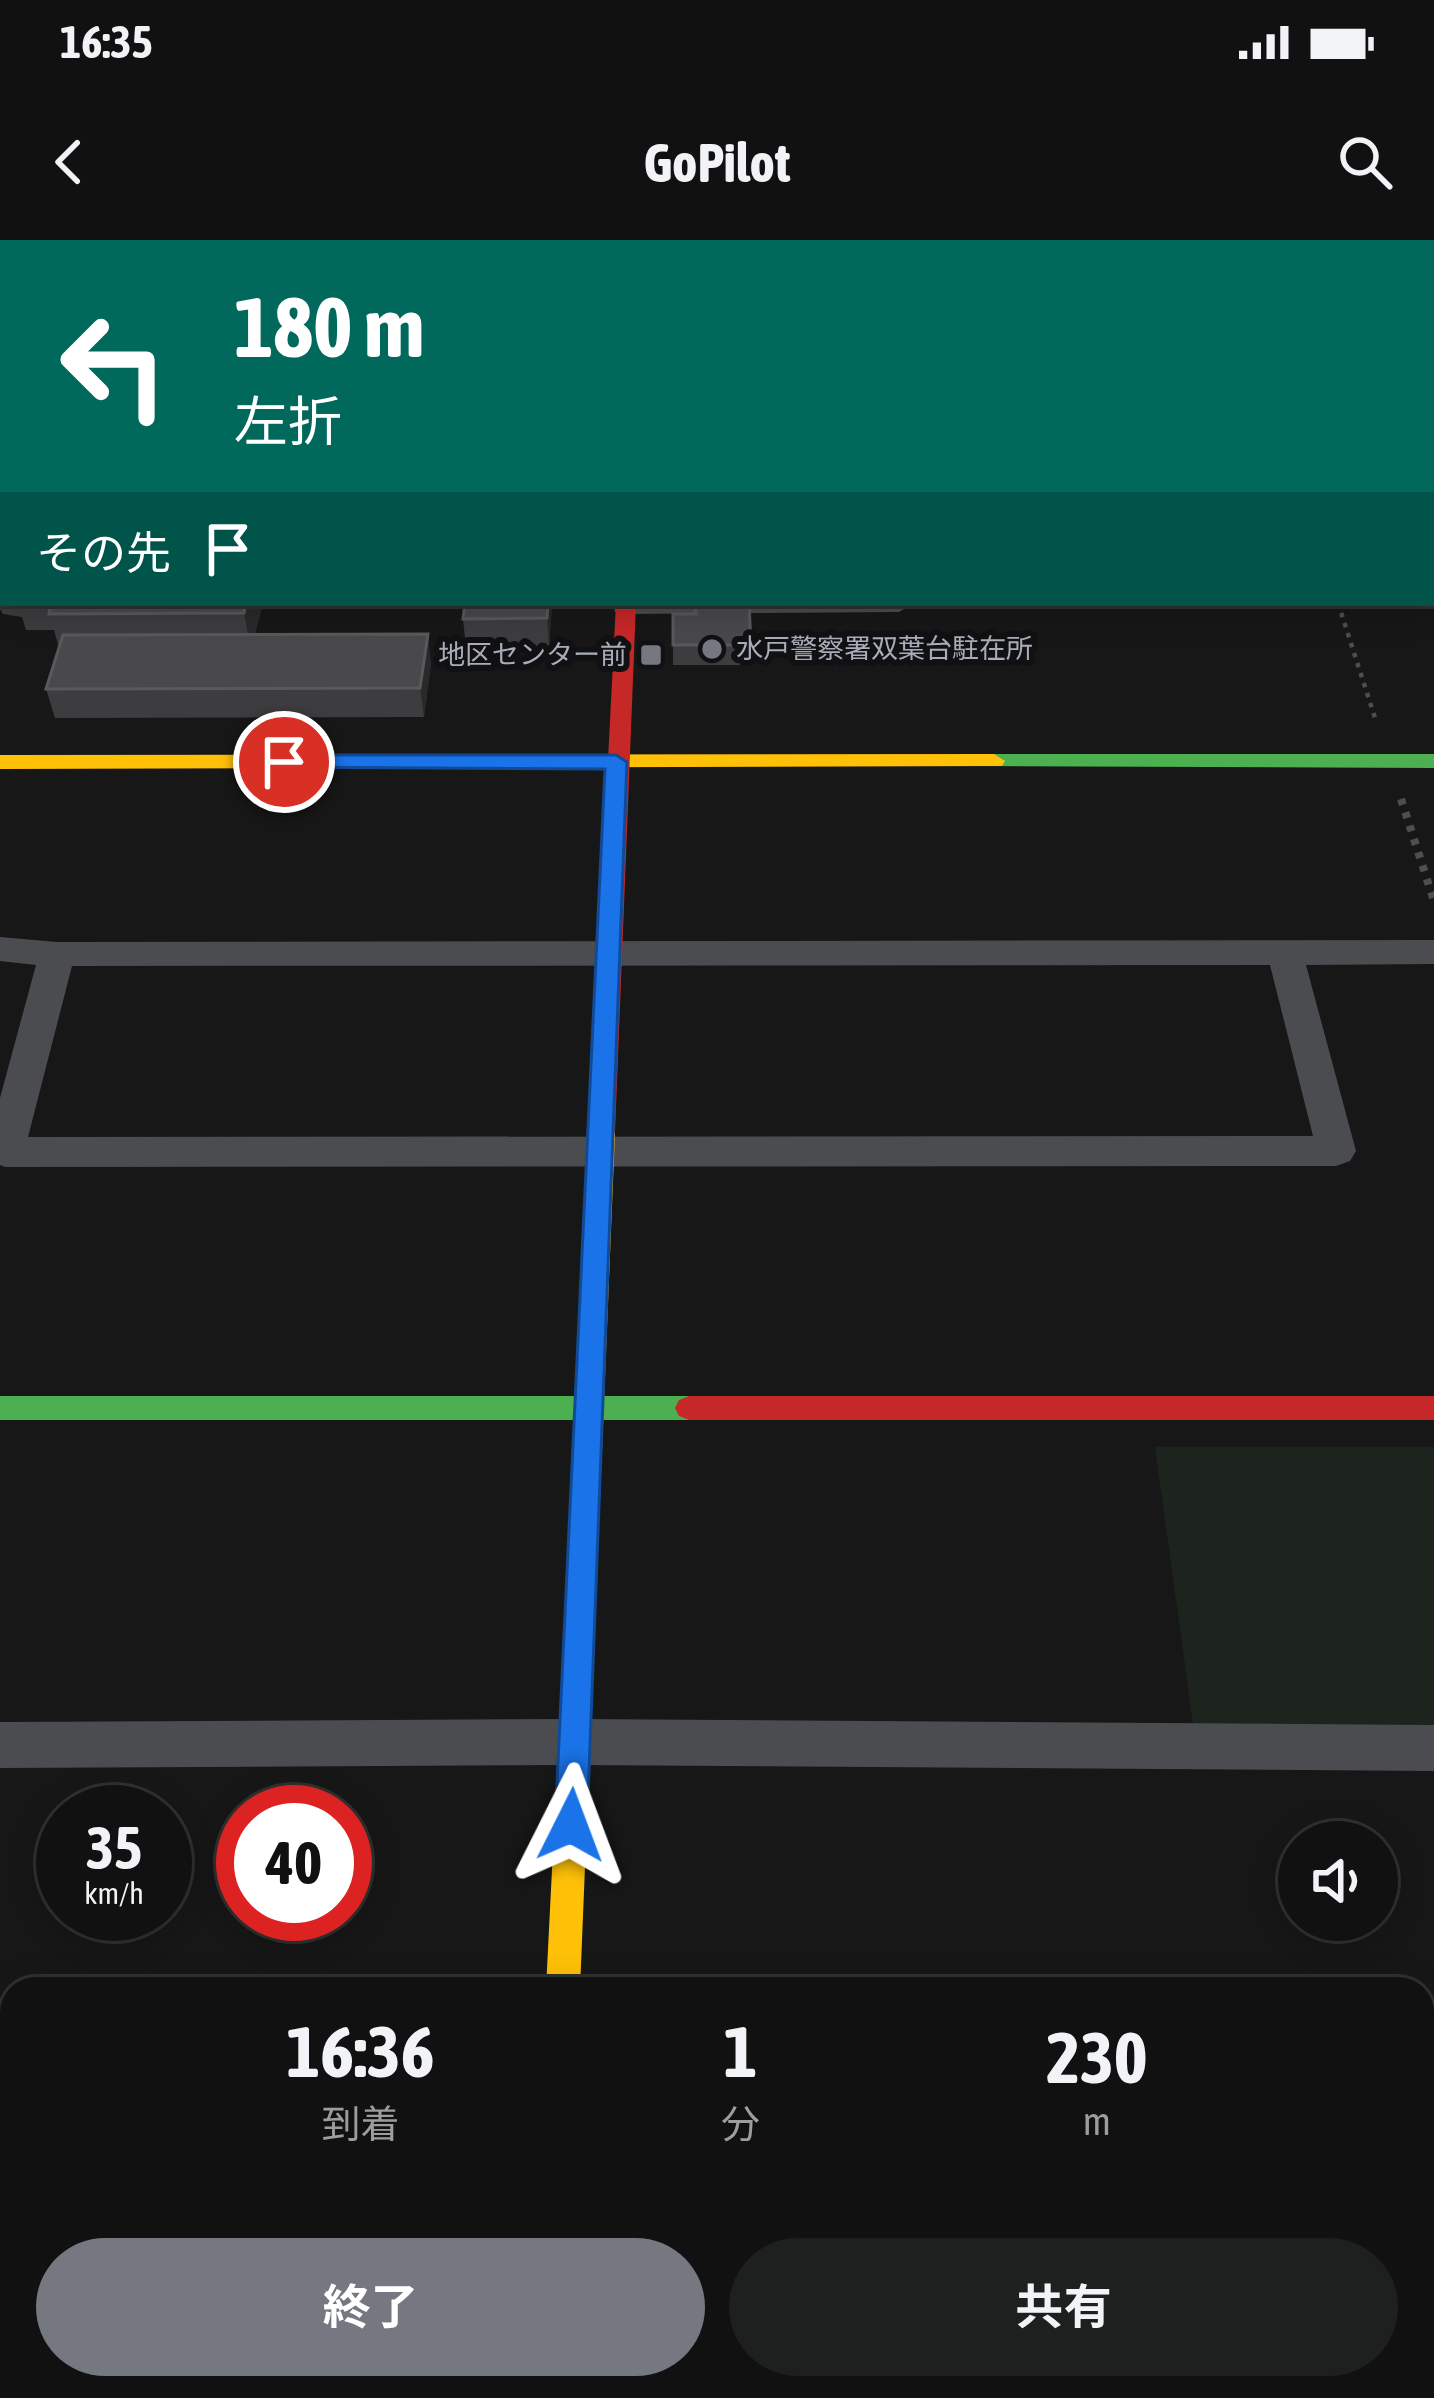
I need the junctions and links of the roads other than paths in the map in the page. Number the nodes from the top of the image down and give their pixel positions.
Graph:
1 (626, 606) edge
2 (1434, 761) edge
3 (0, 762) edge
4 (616, 762) junction
5 (0, 950) edge
6 (608, 952) junction
7 (1285, 952) junction
8 (1434, 952) edge
9 (57, 954) junction
10 (600, 1154) junction
11 (0, 1408) edge
12 (592, 1408) junction
13 (1434, 1408) edge
14 (575, 1742) junction
15 (0, 1745) edge
16 (1434, 1748) edge
17 (564, 1977) edge

1 - 4 street
2 - 4 street
3 - 4 street
4 - 6 street
5 - 9 street
6 - 7 street
6 - 9 street
6 - 10 street
7 - 8 street
7 - 10 street
9 - 10 street
10 - 12 street
11 - 12 street
12 - 13 street
12 - 14 street
14 - 15 street
14 - 16 street
14 - 17 street

